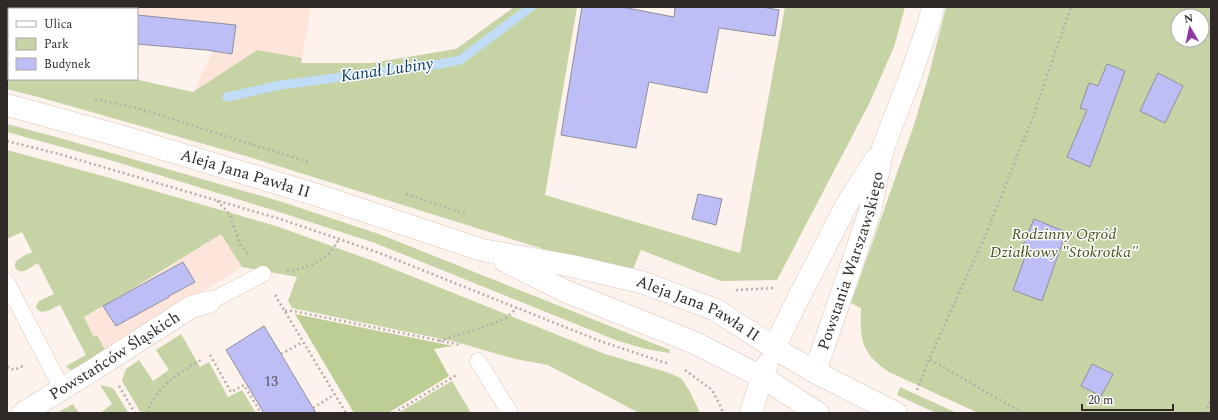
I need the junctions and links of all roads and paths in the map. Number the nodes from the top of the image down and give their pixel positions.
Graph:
1 (933, 7) edge
2 (1071, 7) edge
3 (7, 105) edge
4 (7, 141) edge
5 (883, 148) junction
6 (216, 200) junction
7 (339, 239) junction
8 (482, 250) junction
9 (263, 274) junction
10 (7, 283) edge
11 (776, 287) dead end
12 (731, 289) dead end
13 (209, 302) joint
14 (518, 308) junction
15 (285, 311) junction
16 (438, 341) junction
17 (303, 342) junction
18 (461, 345) dead end
19 (774, 348) junction
20 (281, 354) dead end
21 (210, 355) dead end
22 (929, 359) junction
23 (201, 360) dead end
24 (478, 361) dead end
25 (672, 365) dead end
26 (684, 370) dead end
27 (815, 372) junction
28 (762, 377) junction
29 (451, 378) dead end
30 (118, 383) dead end
31 (62, 389) junction
32 (917, 390) dead end
33 (335, 394) junction
34 (1211, 400) edge
35 (313, 408) dead end
36 (806, 410) edge
37 (23, 413) edge
38 (135, 413) edge
39 (147, 413) edge
40 (261, 413) edge
41 (346, 413) edge
42 (394, 413) edge
43 (510, 413) edge
44 (723, 413) edge
45 (751, 413) edge
46 (896, 413) edge
47 (1023, 413) edge
48 (1205, 413) edge

1 - 5 street, Powstania Warszawskiego
2 - 22 path
3 - 8 street, Aleja Jana Pawła II
4 - 6 path
5 - 19 street, Powstania Warszawskiego
5 - 27 street, Powstania Warszawskiego
6 - 7 path
6 - 9 path
7 - 9 path
7 - 14 path
8 - 19 street, Aleja Jana Pawła II
8 - 28 street, Aleja Jana Pawła II
9 - 13 lane
9 - 15 path
10 - 31 lane
11 - 12 path
13 - 31 street, Powstańców Śląskich
14 - 16 path
14 - 25 path
15 - 16 path
15 - 17 path
16 - 18 path
17 - 20 path
17 - 33 path
19 - 27 street, Aleja Jana Pawła II
19 - 28 street, Powstania Warszawskiego
21 - 40 path
22 - 32 path
22 - 47 path
23 - 39 path
24 - 43 lane
26 - 44 path
27 - 36 street, Powstania Warszawskiego
27 - 46 street, Aleja Jana Pawła II
28 - 36 street, Aleja Jana Pawła II
28 - 45 street, Powstania Warszawskiego
29 - 42 path
30 - 38 path
31 - 37 street, Powstańców Śląskich
33 - 35 path
33 - 41 path
34 - 48 path

